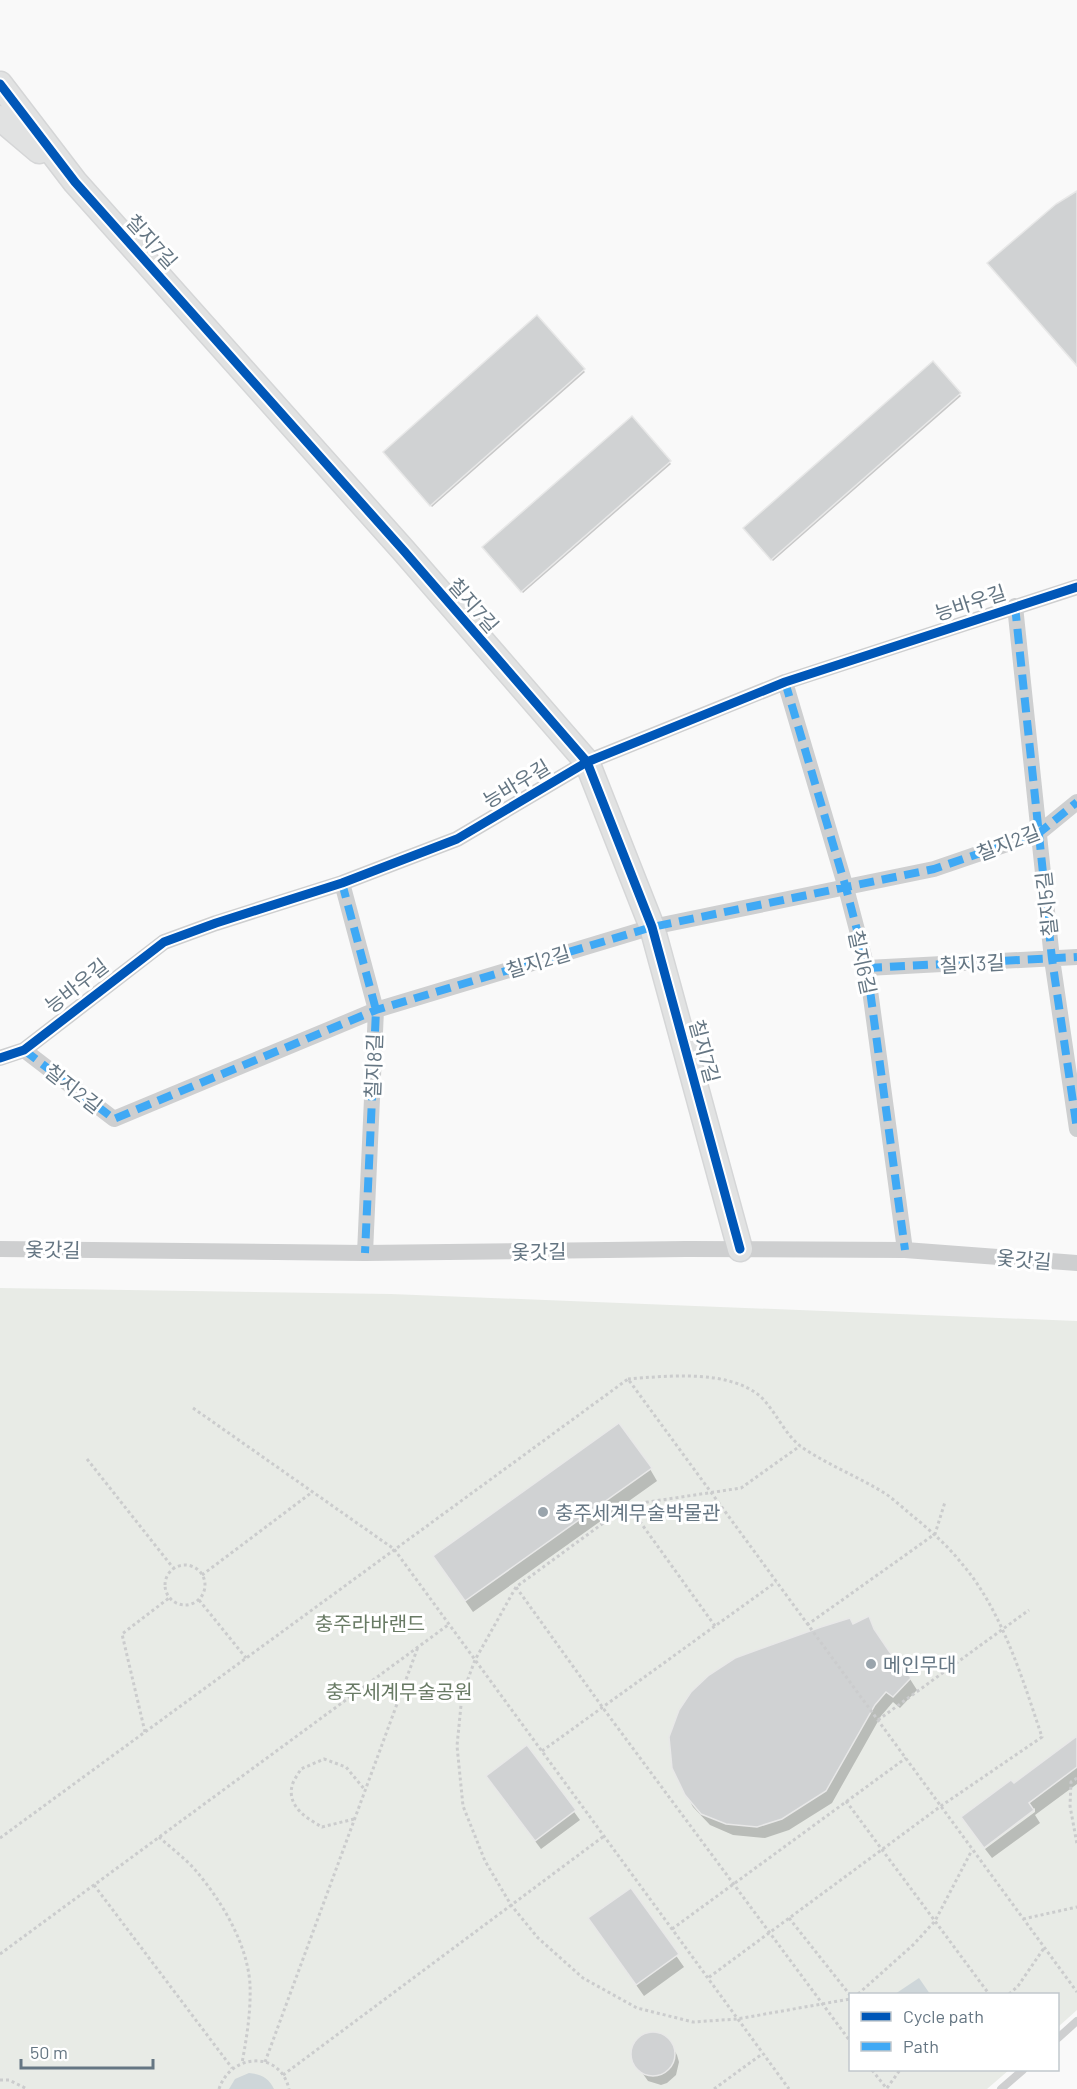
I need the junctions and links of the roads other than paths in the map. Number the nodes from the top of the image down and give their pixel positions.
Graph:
1 (0, 84) edge
2 (0, 118) edge
3 (75, 182) junction
4 (1077, 587) edge
5 (1015, 606) junction
6 (785, 682) junction
7 (587, 762) junction
8 (1077, 802) edge
9 (1039, 833) junction
10 (342, 883) junction
11 (846, 888) junction
12 (652, 927) junction
13 (1077, 957) edge
14 (1052, 959) junction
15 (867, 968) junction
16 (376, 1010) junction
17 (24, 1050) junction
18 (0, 1058) edge
19 (1077, 1129) edge
20 (0, 1249) edge
21 (740, 1249) junction
22 (905, 1250) junction
23 (365, 1253) junction
24 (1077, 1263) edge
25 (1077, 2021) edge
26 (1059, 2037) edge
27 (1022, 2071) edge
28 (1001, 2089) edge

1 - 3 street, 칠지7길
2 - 3 street, 칠지7길
3 - 7 street, 칠지7길
4 - 5 street, 능바우길
5 - 6 street, 능바우길
5 - 9 street, 칠지5길
6 - 7 street, 능바우길
6 - 11 street, 칠지6길
7 - 10 street, 능바우길
7 - 12 street, 칠지7길
8 - 9 street, 칠지2길
9 - 11 street, 칠지2길
9 - 14 street, 칠지5길
10 - 16 street, 칠지8길
10 - 17 street, 능바우길
11 - 12 street, 칠지2길
11 - 15 street, 칠지6길
12 - 16 street, 칠지2길
12 - 21 street, 칠지7길
13 - 14 street, 칠지3길
14 - 15 street, 칠지3길
14 - 19 street, 칠지5길
15 - 22 street, 칠지6길
16 - 17 street, 칠지2길
16 - 23 street, 칠지8길
17 - 18 street, 능바우길
20 - 23 street, 옻갓길
21 - 22 street, 옻갓길
21 - 23 street, 옻갓길
22 - 24 street, 옻갓길
25 - 26 lane
27 - 28 lane

